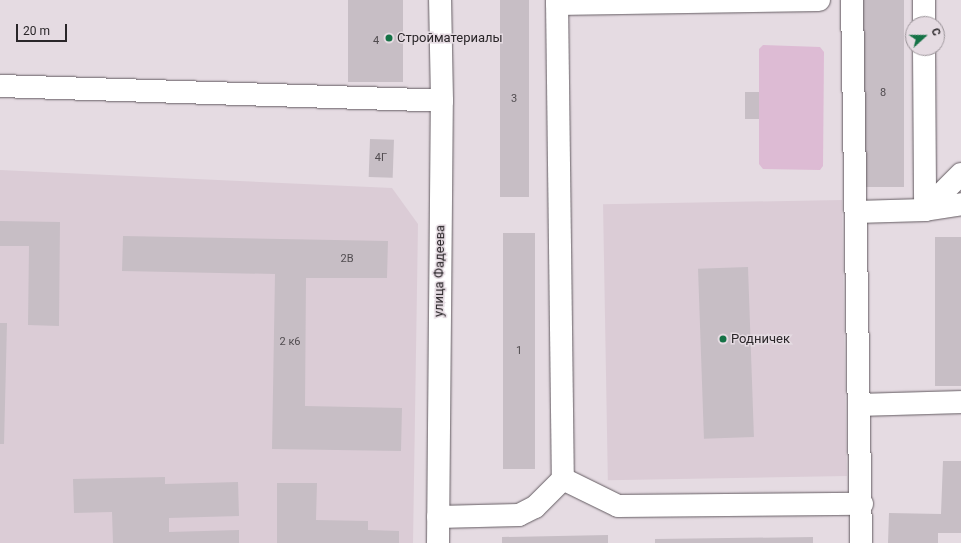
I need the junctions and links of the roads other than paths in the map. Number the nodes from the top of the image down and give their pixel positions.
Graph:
1 (440, 0) edge
2 (819, 0) edge
3 (852, 0) edge
4 (924, 0) edge
5 (557, 2) edge
6 (924, 16) edge
7 (924, 56) edge
8 (0, 86) edge
9 (442, 101) junction
10 (961, 174) edge
11 (961, 204) edge
12 (925, 210) junction
13 (856, 212) junction
14 (961, 402) edge
15 (860, 405) junction
16 (563, 480) junction
17 (862, 504) junction
18 (438, 517) junction
19 (438, 543) edge
20 (861, 543) edge

1 - 9 street, улица Фадеева
2 - 5 street
3 - 13 street
4 - 6 street
5 - 16 street
7 - 12 street
8 - 9 street
9 - 18 street, улица Фадеева
10 - 12 street
11 - 12 street
12 - 13 street
13 - 15 street
14 - 15 street
15 - 17 street
16 - 17 street
16 - 18 street
17 - 20 street
18 - 19 street, улица Фадеева

